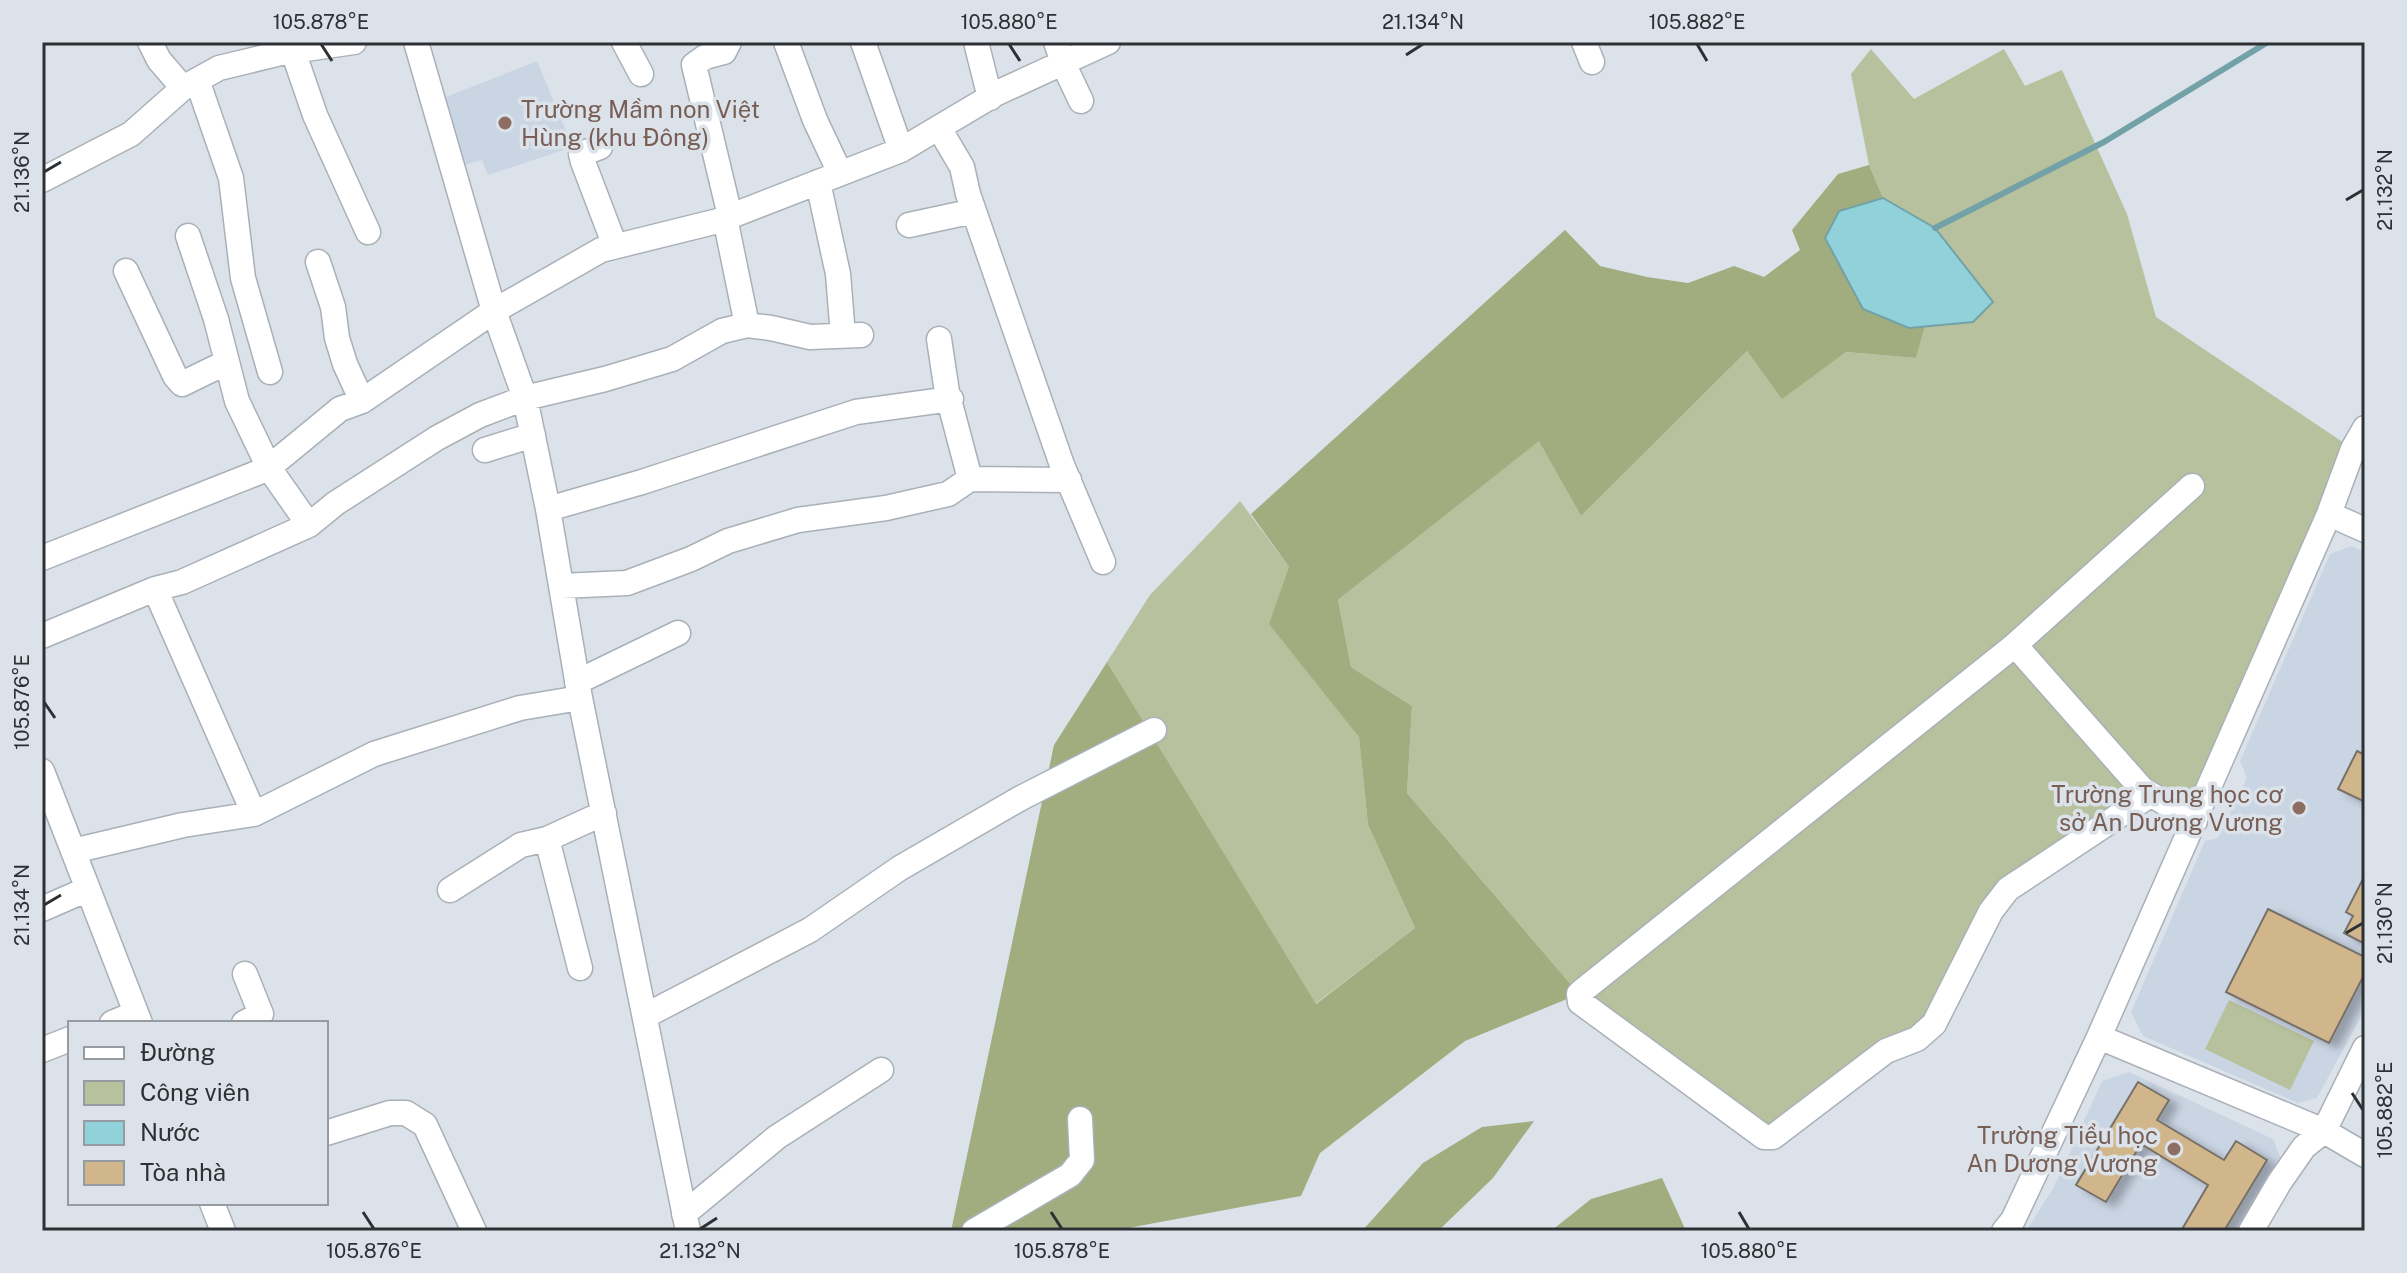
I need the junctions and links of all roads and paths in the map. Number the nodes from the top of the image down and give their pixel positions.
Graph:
1 (150, 42) edge
2 (354, 42) edge
3 (416, 42) edge
4 (624, 42) edge
5 (729, 42) edge
6 (786, 42) edge
7 (863, 42) edge
8 (976, 42) edge
9 (1108, 42) edge
10 (288, 48) edge
11 (1060, 52) edge
12 (641, 74) dead end
13 (190, 84) junction
14 (990, 98) junction
15 (1081, 101) dead end
16 (939, 128) junction
17 (600, 147) dead end
18 (901, 150) junction
19 (829, 178) junction
20 (42, 180) edge
21 (974, 211) junction
22 (728, 217) junction
23 (909, 225) dead end
24 (368, 232) dead end
25 (188, 236) dead end
26 (615, 246) junction
27 (318, 262) dead end
28 (126, 271) dead end
29 (494, 311) junction
30 (747, 325) junction
31 (939, 339) dead end
32 (227, 362) junction
33 (270, 372) dead end
34 (525, 398) junction
35 (951, 399) junction
36 (362, 401) junction
37 (2365, 428) edge
38 (533, 435) junction
39 (485, 450) dead end
40 (269, 468) junction
41 (970, 479) junction
42 (1069, 480) junction
43 (2192, 486) dead end
44 (548, 509) junction
45 (2329, 514) junction
46 (309, 525) junction
47 (2365, 530) edge
48 (42, 558) edge
49 (1103, 562) dead end
50 (561, 586) junction
51 (155, 589) junction
52 (678, 633) dead end
53 (42, 636) edge
54 (2015, 645) junction
55 (578, 690) junction
56 (1154, 730) dead end
57 (42, 771) edge
58 (2150, 795) junction
59 (604, 813) junction
60 (254, 814) junction
61 (2195, 821) junction
62 (547, 839) junction
63 (73, 851) junction
64 (88, 889) junction
65 (450, 890) dead end
66 (42, 909) edge
67 (580, 968) dead end
68 (245, 974) dead end
69 (645, 1016) junction
70 (138, 1018) edge
71 (248, 1021) edge
72 (2099, 1037) junction
73 (68, 1040) edge
74 (2365, 1048) edge
75 (42, 1050) edge
76 (881, 1070) dead end
77 (1080, 1119) dead end
78 (2324, 1131) junction
79 (328, 1132) edge
80 (2365, 1155) edge
81 (213, 1205) edge
82 (686, 1222) edge
83 (223, 1231) edge
84 (474, 1231) edge
85 (974, 1231) edge
86 (2004, 1231) edge
87 (2251, 1231) edge

1 - 13 street
2 - 10 street
3 - 29 street
4 - 12 street
5 - 22 street
6 - 19 street
7 - 18 street
8 - 14 street
9 - 11 street
10 - 13 street
10 - 24 street
11 - 14 street
11 - 15 street
13 - 20 street
13 - 33 street
14 - 16 street
16 - 18 street
16 - 21 street
17 - 26 street
18 - 19 street
19 - 22 street
19 - 30 street
21 - 23 street
21 - 42 street
22 - 26 street
22 - 30 street
25 - 32 street
26 - 29 street
27 - 36 street
28 - 32 street
29 - 34 street
29 - 36 street
30 - 34 street
31 - 35 street
32 - 40 street
34 - 38 street
34 - 46 street
35 - 41 street
35 - 44 street
36 - 40 street
37 - 45 street
38 - 39 street
38 - 44 street
40 - 46 street
40 - 48 street
41 - 42 street
41 - 50 street
42 - 49 street
43 - 54 street
44 - 50 street
45 - 47 street
45 - 61 street
46 - 51 street
50 - 55 street
51 - 53 street
51 - 60 street
52 - 55 street
54 - 58 street
54 - 58 street
55 - 59 street
55 - 60 street
56 - 69 street
57 - 63 street
58 - 61 street
59 - 62 street
59 - 69 street
60 - 63 street
61 - 72 street
62 - 65 street
62 - 67 street
63 - 64 street
64 - 66 street
64 - 70 street
68 - 71 street
69 - 82 street
72 - 78 street
72 - 86 street
73 - 75 street
74 - 78 street
76 - 82 street
77 - 85 street
78 - 80 street
78 - 87 street
79 - 84 street
81 - 83 street

